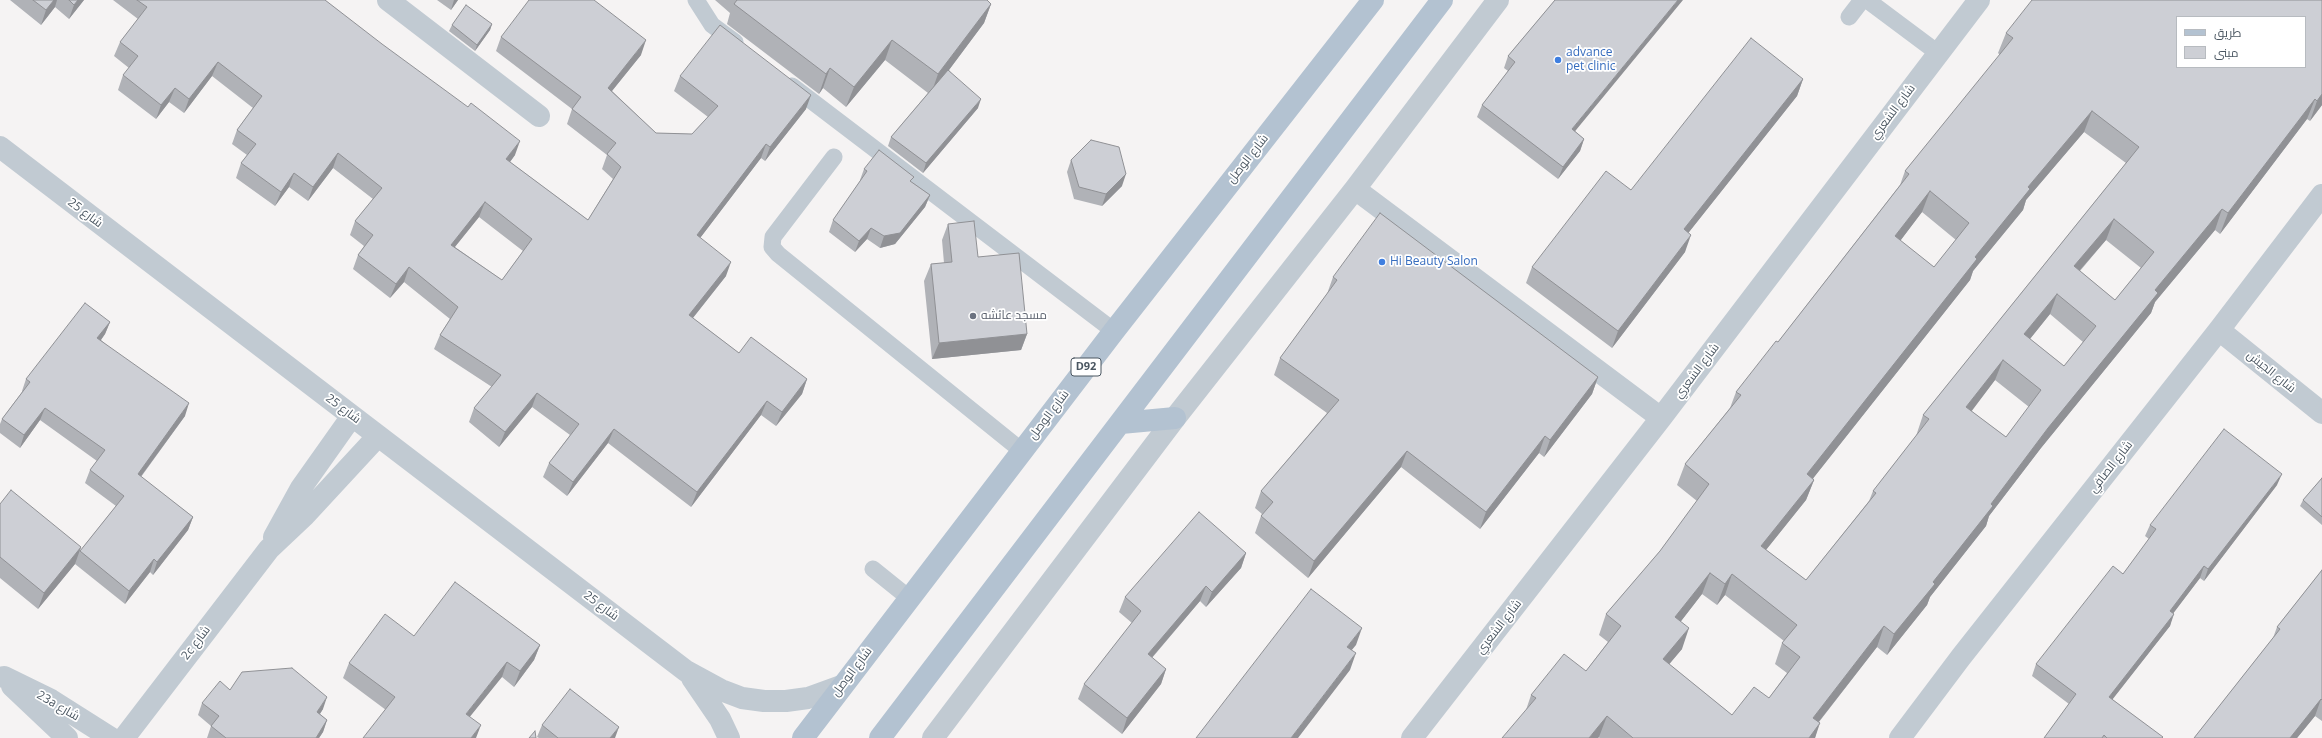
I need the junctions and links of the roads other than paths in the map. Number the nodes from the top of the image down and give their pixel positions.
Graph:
1 (388, 0) edge
2 (696, 0) edge
3 (1373, 0) edge
4 (1442, 0) edge
5 (1498, 0) edge
6 (1862, 0) edge
7 (1867, 0) edge
8 (1979, 0) edge
9 (1849, 17) dead end
10 (750, 53) edge
11 (1938, 53) junction
12 (781, 77) edge
13 (539, 116) dead end
14 (0, 147) edge
15 (834, 157) dead end
16 (1355, 189) junction
17 (2322, 195) edge
18 (2220, 330) junction
19 (1114, 331) junction
20 (2322, 413) edge
21 (352, 416) junction
22 (1175, 418) junction
23 (1661, 418) junction
24 (1121, 423) junction
25 (378, 436) junction
26 (1022, 451) junction
27 (269, 549) junction
28 (874, 569) dead end
29 (909, 598) junction
30 (686, 671) junction
31 (2, 676) edge
32 (841, 686) junction
33 (67, 738) edge
34 (111, 738) edge
35 (124, 738) edge
36 (729, 738) edge
37 (803, 738) edge
38 (880, 738) edge
39 (933, 738) edge
40 (1412, 738) edge
41 (1900, 738) edge

1 - 13 street
2 - 10 lane
3 - 19 main road, شارع الوصل / D92
4 - 24 main road
5 - 16 street
6 - 9 lane
7 - 11 lane
8 - 11 street, شارع الشعري
11 - 23 street, شارع الشعري
12 - 19 lane
14 - 21 street, شارع 25
15 - 26 lane
16 - 22 street
16 - 23 street
17 - 18 street, شارع الصافي
18 - 20 street, شارع الجيش
18 - 41 street, شارع الصافي
19 - 26 main road, شارع الوصل / D92
21 - 25 street, شارع 25
21 - 27 street, 2c شارع
22 - 24 main road
22 - 39 street
23 - 40 street, شارع الشعري
24 - 38 main road
25 - 27 street, 2c شارع
25 - 30 street, شارع 25
26 - 29 main road, شارع الوصل / D92
27 - 35 street, 2c شارع
28 - 29 lane
29 - 32 main road, شارع الوصل / D92
30 - 32 street, شارع 25
30 - 36 street, شارع 25
31 - 33 street, 23a شارع
31 - 34 street, 23a شارع
32 - 37 main road, شارع الوصل / D92

